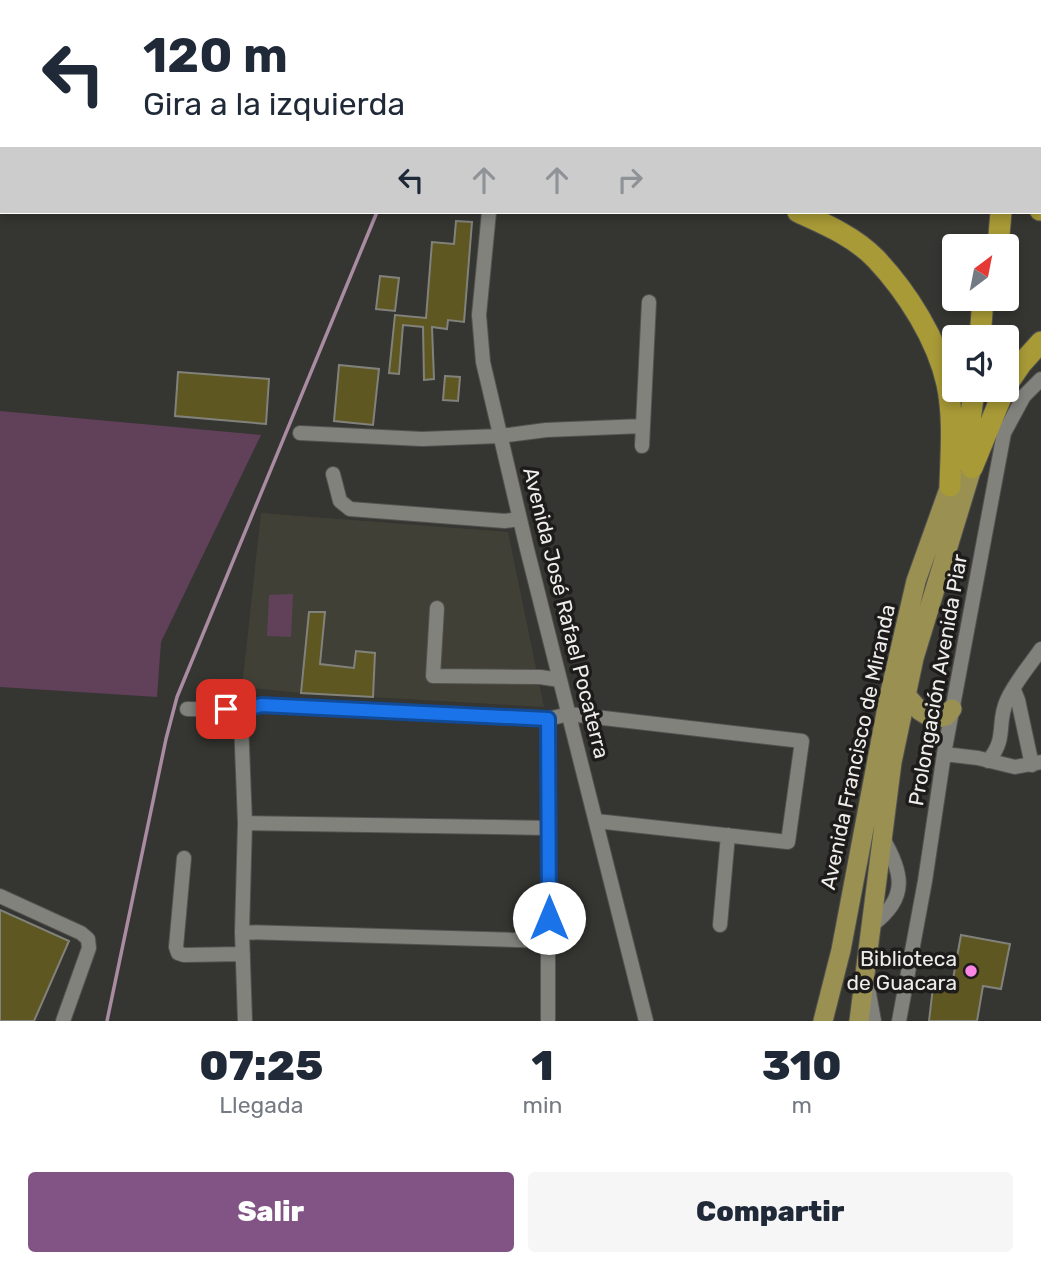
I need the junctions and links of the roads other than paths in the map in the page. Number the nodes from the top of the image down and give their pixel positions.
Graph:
1 (489, 214) edge
2 (802, 214) edge
3 (991, 214) edge
4 (1001, 214) edge
5 (989, 234) edge
6 (999, 234) edge
7 (649, 302) dead end
8 (1041, 342) edge
9 (1019, 367) edge
10 (1041, 379) edge
11 (972, 402) edge
12 (983, 402) edge
13 (999, 402) edge
14 (643, 426) junction
15 (300, 433) dead end
16 (500, 436) junction
17 (642, 446) dead end
18 (972, 468) junction
19 (333, 474) dead end
20 (950, 486) junction
21 (519, 519) junction
22 (437, 608) dead end
23 (1038, 654) edge
24 (1041, 673) edge
25 (560, 680) junction
26 (1014, 690) junction
27 (906, 695) junction
28 (187, 709) dead end
29 (952, 709) junction
30 (245, 710) junction
31 (569, 714) junction
32 (548, 719) junction
33 (944, 754) junction
34 (988, 761) junction
35 (1037, 764) edge
36 (596, 821) junction
37 (245, 823) junction
38 (548, 828) junction
39 (728, 835) junction
40 (184, 858) dead end
41 (0, 895) edge
42 (720, 925) dead end
43 (242, 932) junction
44 (549, 941) junction
45 (243, 954) junction
46 (868, 954) junction
47 (904, 999) junction
48 (63, 1021) edge
49 (245, 1021) edge
50 (548, 1021) edge
51 (646, 1021) edge
52 (823, 1021) edge
53 (859, 1021) edge
54 (874, 1021) edge
55 (899, 1021) edge
56 (906, 1021) edge

1 - 16 street, Avenida José Rafael Pocaterra
2 - 20 highway
3 - 5 highway
4 - 6 highway
7 - 14 street
8 - 9 highway
10 - 29 street, Prolongación Avenida Piar
11 - 20 highway
12 - 18 highway
13 - 18 highway
14 - 16 street
14 - 17 street
15 - 16 street
16 - 21 street, Avenida José Rafael Pocaterra
18 - 27 main road, Avenida Francisco de Miranda
19 - 21 street
20 - 52 main road, Avenida Francisco de Miranda
21 - 25 street, Avenida José Rafael Pocaterra
22 - 25 street
23 - 24 street
23 - 26 street
25 - 31 street, Avenida José Rafael Pocaterra
26 - 34 street
26 - 35 street
27 - 29 main road
27 - 46 main road, Avenida Francisco de Miranda
28 - 30 street
29 - 33 street, Prolongación Avenida Piar
30 - 32 street
30 - 37 street
31 - 32 street
31 - 36 street, Avenida José Rafael Pocaterra
31 - 39 street
32 - 38 street
33 - 34 street
33 - 47 street, Prolongación Avenida Piar
34 - 35 street
36 - 39 street
36 - 51 street, Avenida José Rafael Pocaterra
37 - 38 street
37 - 43 street
38 - 44 street
39 - 42 street
40 - 45 street
41 - 48 street
43 - 44 street
43 - 45 street
44 - 50 street
45 - 49 street
46 - 53 main road, Avenida Francisco de Miranda
46 - 54 street
47 - 55 street
47 - 56 street

